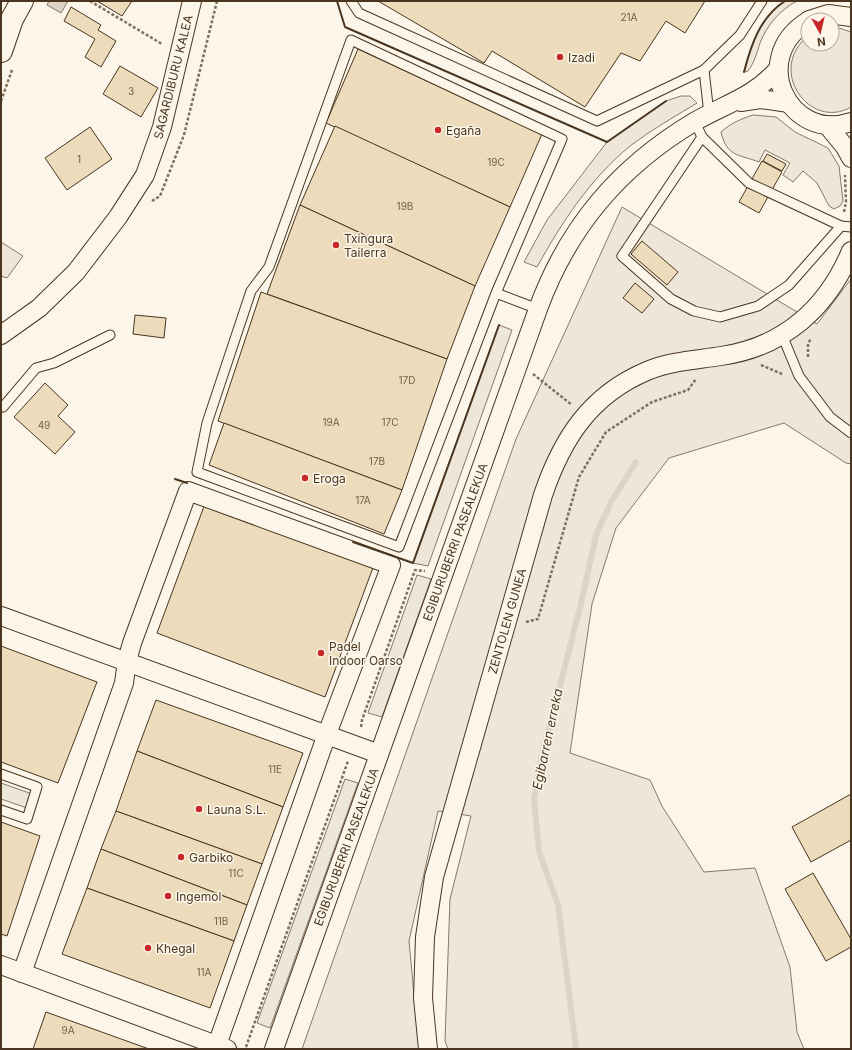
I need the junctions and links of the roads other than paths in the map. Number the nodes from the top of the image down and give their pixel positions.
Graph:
1 (22, 1) edge
2 (192, 1) edge
3 (351, 1) edge
4 (762, 1) edge
5 (800, 26) edge
6 (1, 51) edge
7 (778, 69) junction
8 (704, 70) junction
9 (789, 102) junction
10 (732, 104) junction
11 (851, 122) edge
12 (702, 124) junction
13 (827, 125) junction
14 (848, 165) edge
15 (841, 226) junction
16 (851, 227) edge
17 (851, 251) edge
18 (496, 293) junction
19 (538, 309) junction
20 (1, 335) edge
21 (110, 335) dead end
22 (782, 335) junction
23 (1, 406) edge
24 (851, 433) edge
25 (1, 616) edge
26 (127, 662) junction
27 (327, 734) junction
28 (379, 754) junction
29 (1, 774) edge
30 (1, 810) edge
31 (1, 965) edge
32 (22, 973) junction
33 (220, 1048) edge
34 (274, 1049) edge
35 (428, 1049) edge

1 - 6 street
2 - 20 street, SAGARDIBURU KALEA
3 - 8 lane
4 - 8 lane
5 - 7 street
7 - 9 street
7 - 10 street, EGIBURUBERRI PASEALEKUA
8 - 12 lane
9 - 10 street, EGIBURUBERRI PASEALEKUA
9 - 13 street
10 - 12 street, EGIBURUBERRI PASEALEKUA
11 - 13 street
12 - 15 lane
12 - 15 lane
12 - 19 street, EGIBURUBERRI PASEALEKUA
13 - 14 street
15 - 16 lane
17 - 22 street, ZENTOLEN GUNEA
18 - 18 lane
18 - 19 lane
19 - 28 street, EGIBURUBERRI PASEALEKUA
21 - 23 lane
22 - 24 lane
22 - 35 street, ZENTOLEN GUNEA
25 - 26 street
26 - 27 street
26 - 27 street
26 - 32 street
27 - 28 street
27 - 33 street
28 - 34 street, EGIBURUBERRI PASEALEKUA
29 - 30 lane
31 - 32 street
32 - 33 street

